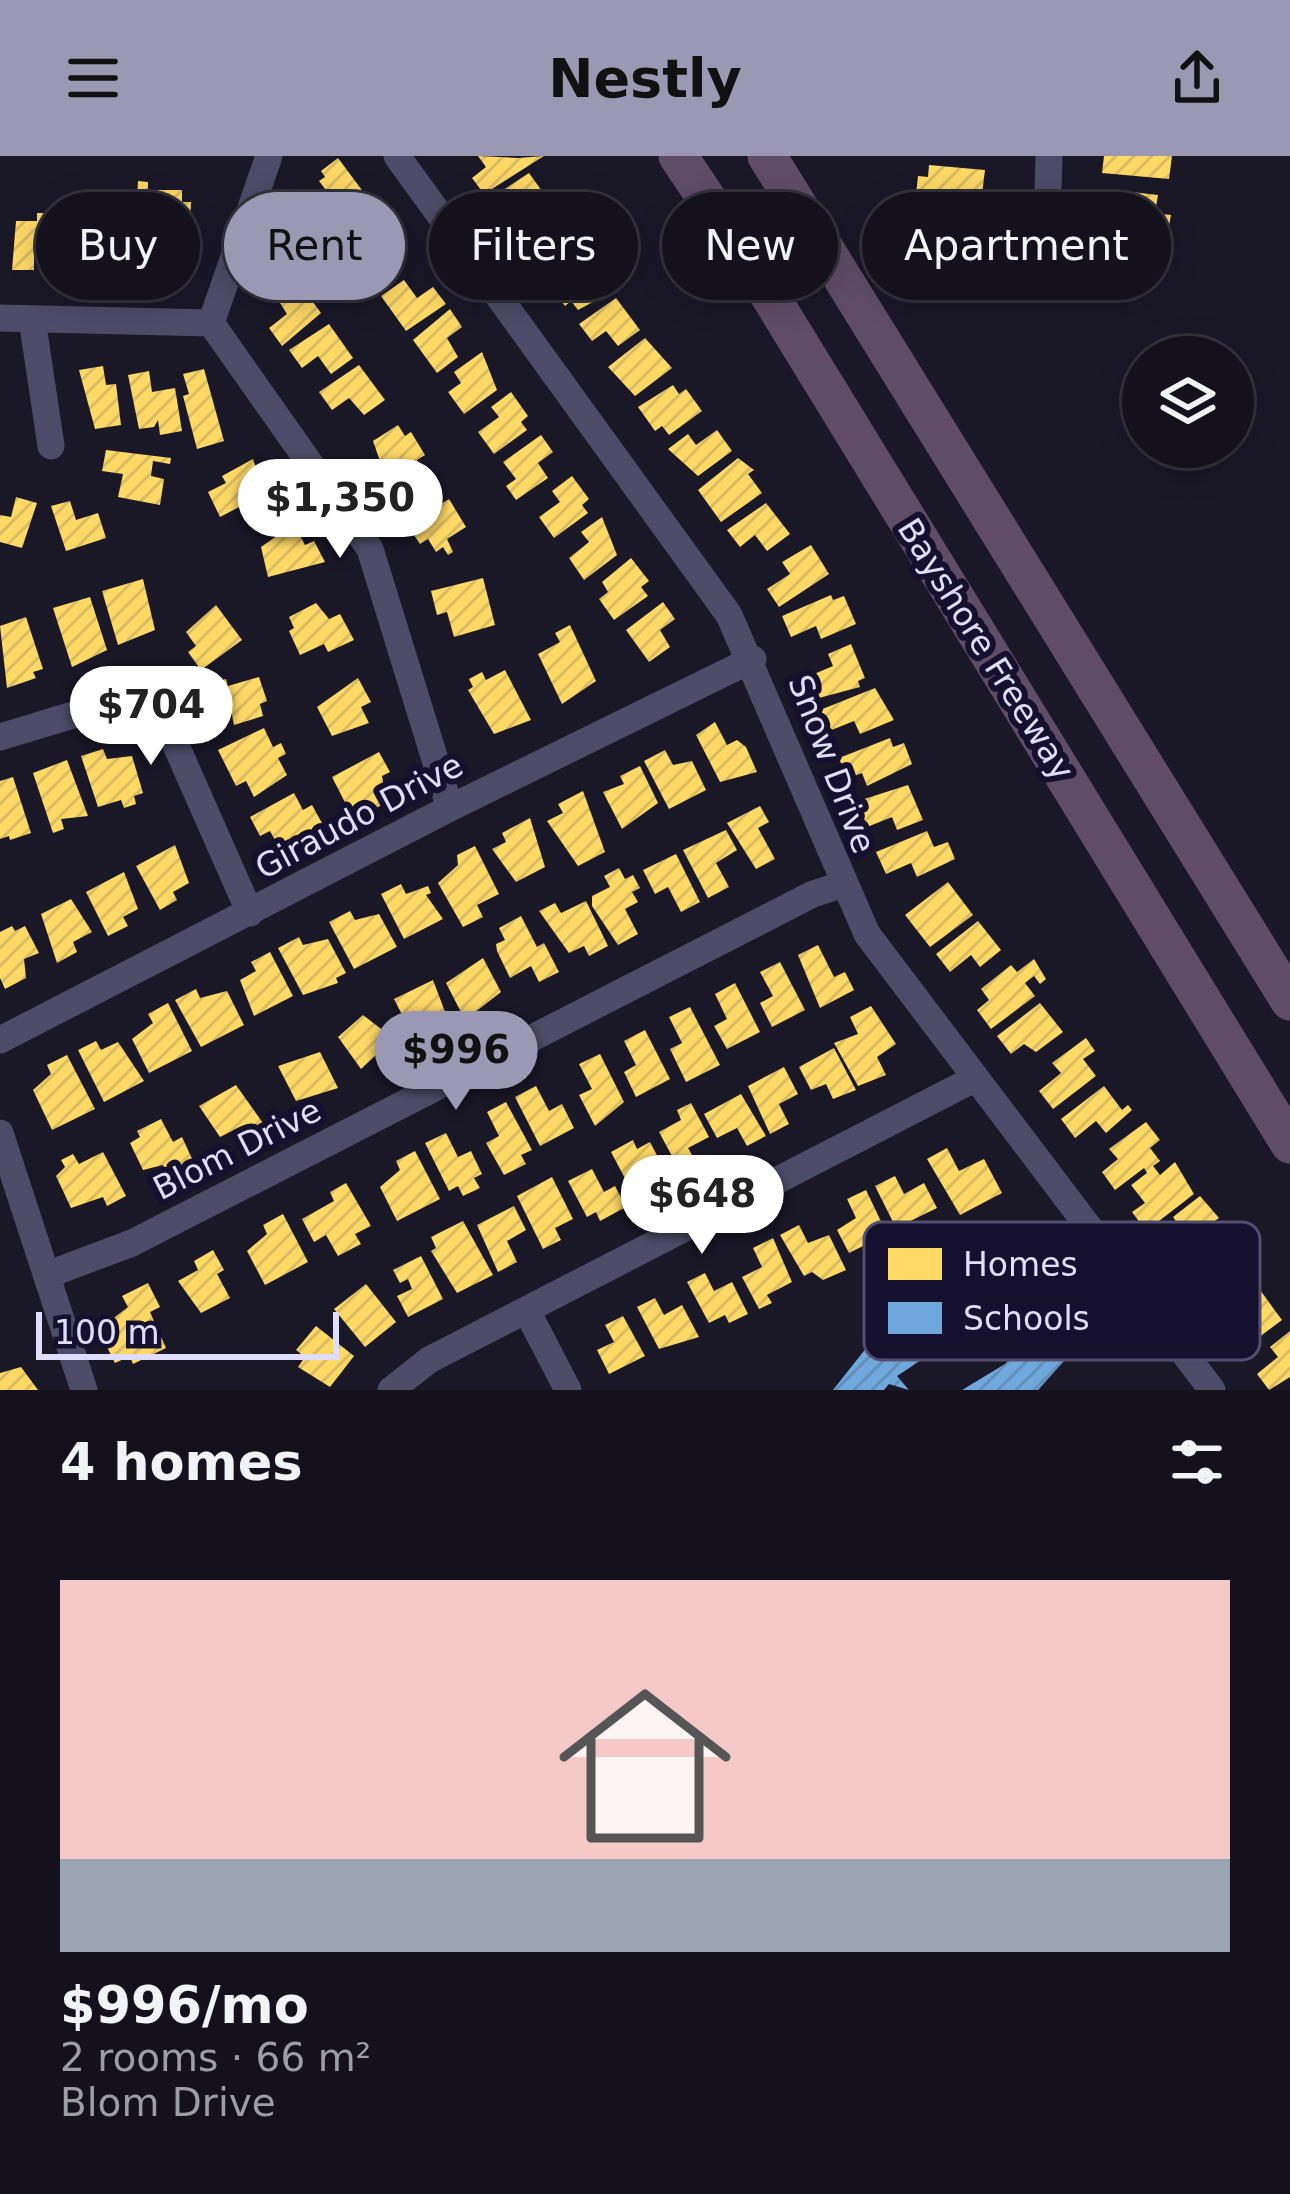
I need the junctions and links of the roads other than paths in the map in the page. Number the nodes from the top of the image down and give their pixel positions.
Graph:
1 (269, 156) edge
2 (397, 156) edge
3 (679, 156) edge
4 (767, 156) edge
5 (1049, 156) edge
6 (1048, 190) dead end
7 (0, 317) edge
8 (32, 319) junction
9 (212, 322) junction
10 (51, 446) dead end
11 (752, 658) junction
12 (0, 736) edge
13 (450, 808) junction
14 (841, 884) junction
15 (250, 913) junction
16 (1290, 1001) edge
17 (0, 1040) edge
18 (974, 1079) junction
19 (0, 1133) edge
20 (1290, 1144) edge
21 (1083, 1222) edge
22 (47, 1275) junction
23 (527, 1311) junction
24 (1189, 1360) edge
25 (84, 1390) edge
26 (391, 1390) edge
27 (568, 1390) edge
28 (1212, 1390) edge

1 - 9 street
2 - 11 street, Snow Drive
3 - 20 highway, Bayshore Freeway
4 - 16 highway
5 - 6 street
7 - 8 street
8 - 9 street
8 - 10 street
9 - 13 street
11 - 13 street, Giraudo Drive
11 - 14 street, Snow Drive
12 - 15 street
13 - 15 street, Giraudo Drive
14 - 18 street, Snow Drive
14 - 22 street, Blom Drive
15 - 17 street, Giraudo Drive
18 - 21 street, Snow Drive
18 - 23 street
19 - 22 street
22 - 25 street
23 - 26 street
23 - 27 street
24 - 28 street, Snow Drive

